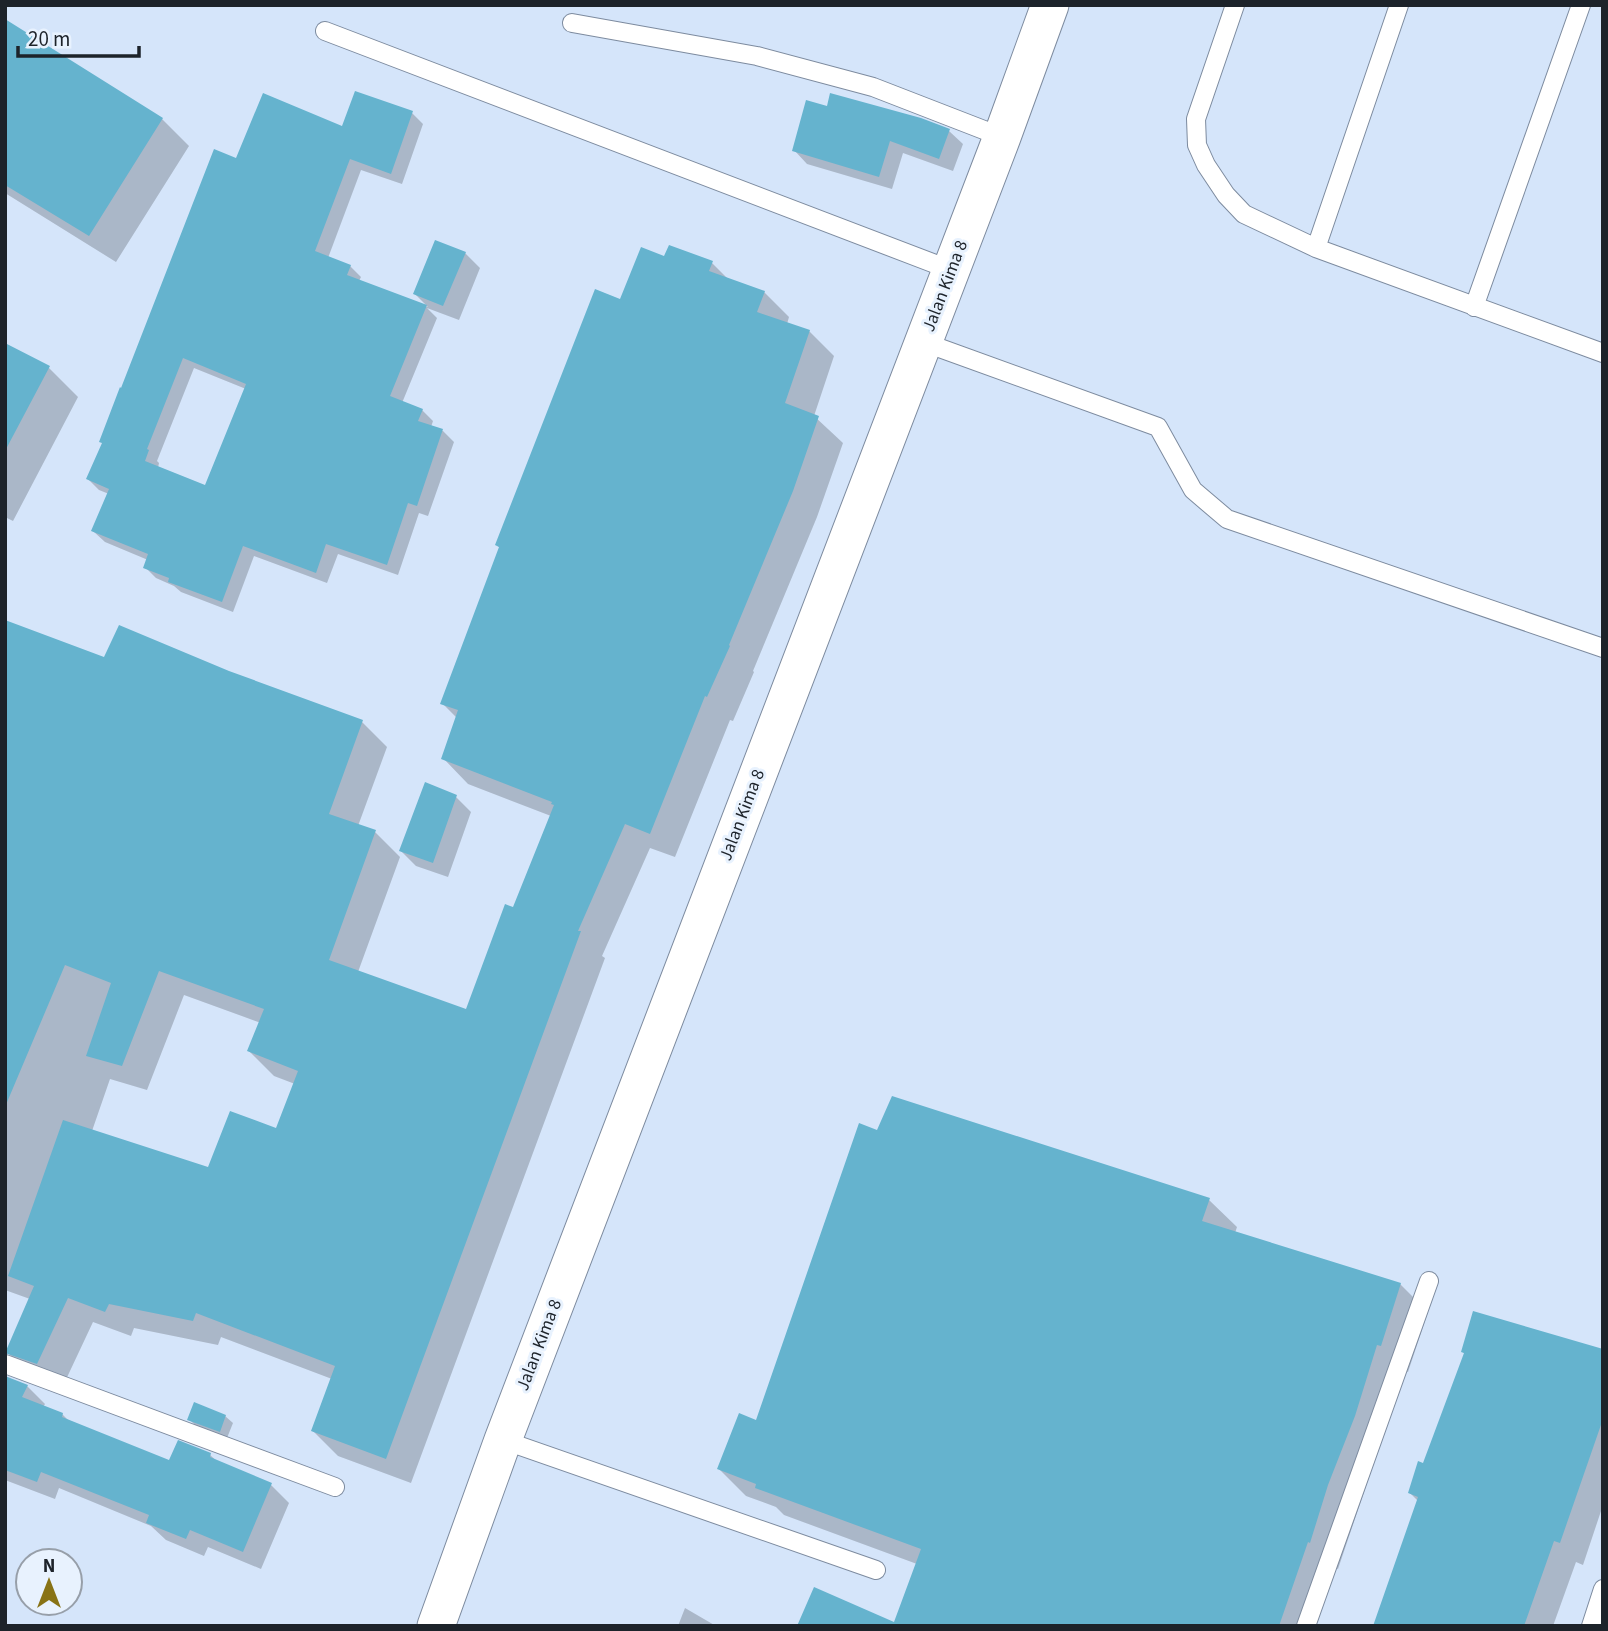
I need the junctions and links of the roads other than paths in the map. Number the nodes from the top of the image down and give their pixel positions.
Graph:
1 (1050, 5) edge
2 (1235, 5) edge
3 (1399, 5) edge
4 (1581, 5) edge
5 (572, 23) dead end
6 (325, 31) dead end
7 (1002, 137) junction
8 (1316, 248) junction
9 (951, 270) junction
10 (1474, 307) junction
11 (923, 342) junction
12 (1603, 353) edge
13 (1603, 648) edge
14 (1429, 1281) dead end
15 (5, 1364) edge
16 (503, 1440) junction
17 (335, 1487) dead end
18 (876, 1570) dead end
19 (1603, 1589) edge
20 (436, 1626) edge
21 (1306, 1626) edge
22 (1591, 1626) edge

1 - 7 street, Jalan Kima 8
2 - 8 lane
3 - 8 lane
4 - 10 lane
5 - 7 lane
6 - 9 lane
7 - 9 street, Jalan Kima 8
8 - 10 lane
9 - 11 street, Jalan Kima 8
10 - 12 lane
11 - 13 lane
11 - 16 street, Jalan Kima 8
14 - 21 lane
15 - 17 lane
16 - 18 lane
16 - 20 street, Jalan Kima 8
19 - 22 lane

